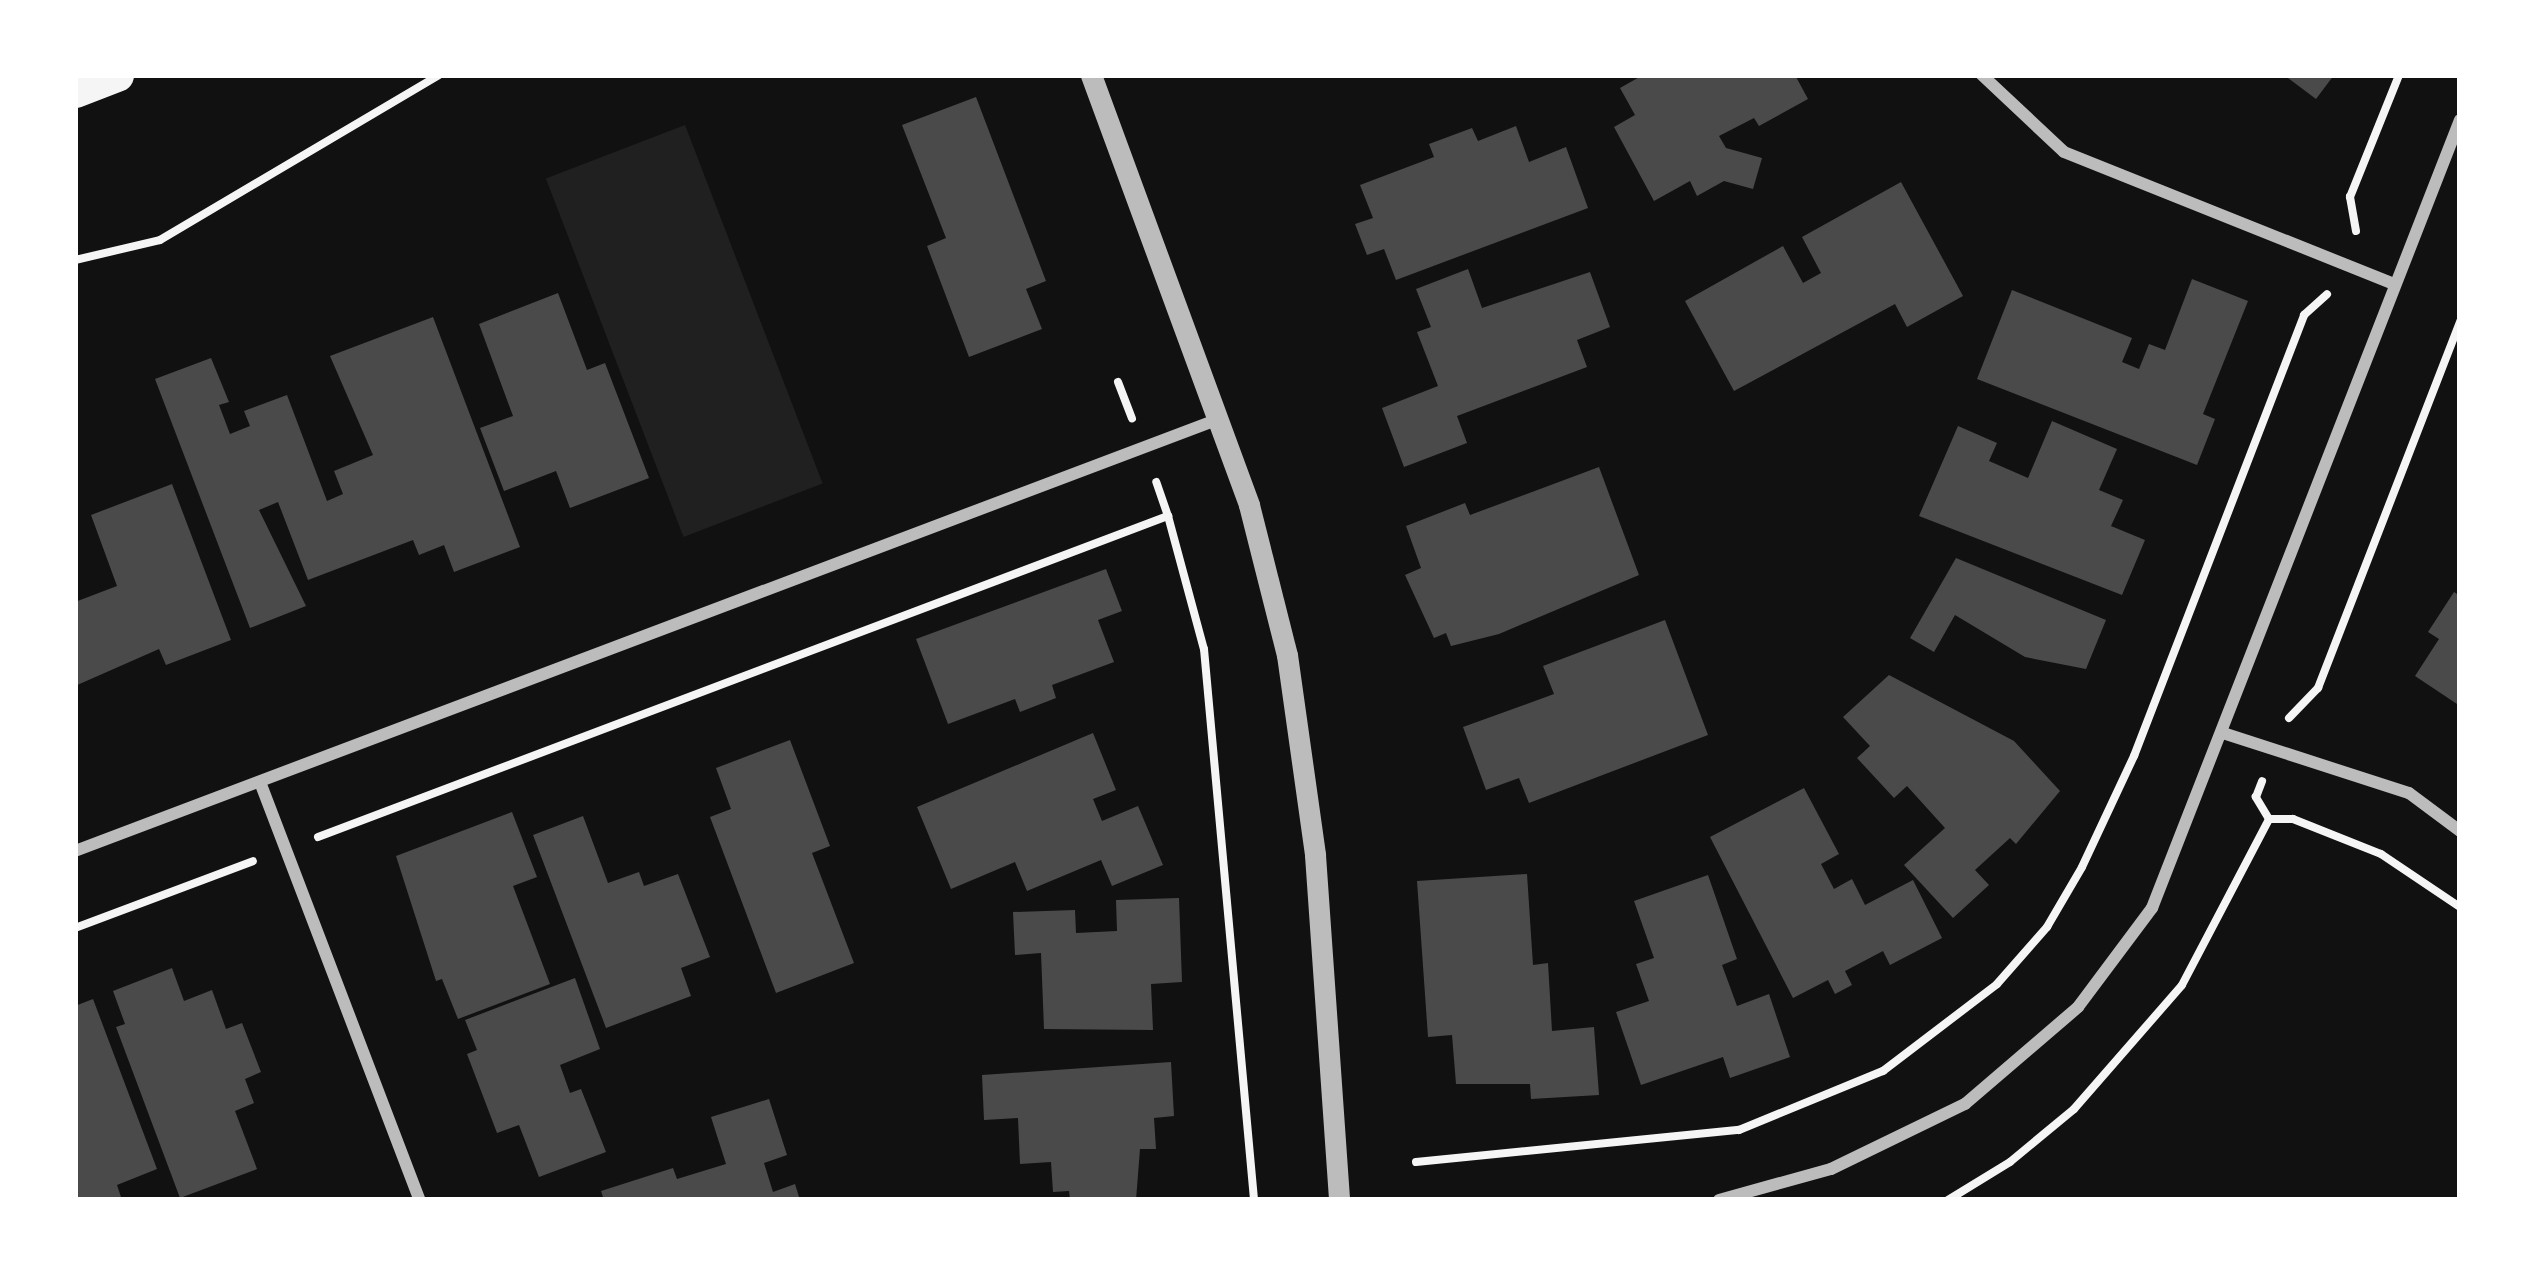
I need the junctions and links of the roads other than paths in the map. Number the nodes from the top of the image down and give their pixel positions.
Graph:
1 (117, 75) edge
2 (1091, 75) edge
3 (1982, 75) edge
4 (75, 91) edge
5 (2460, 120) edge
6 (2392, 283) junction
7 (1219, 418) junction
8 (2226, 734) junction
9 (260, 782) junction
10 (2460, 831) edge
11 (75, 851) edge
12 (420, 1200) edge
13 (1339, 1200) edge
14 (1719, 1200) edge

1 - 4 highway
2 - 7 street
3 - 6 street
5 - 6 street
6 - 8 street
7 - 9 street
7 - 13 street
8 - 10 street
8 - 14 street
9 - 11 street
9 - 12 street

